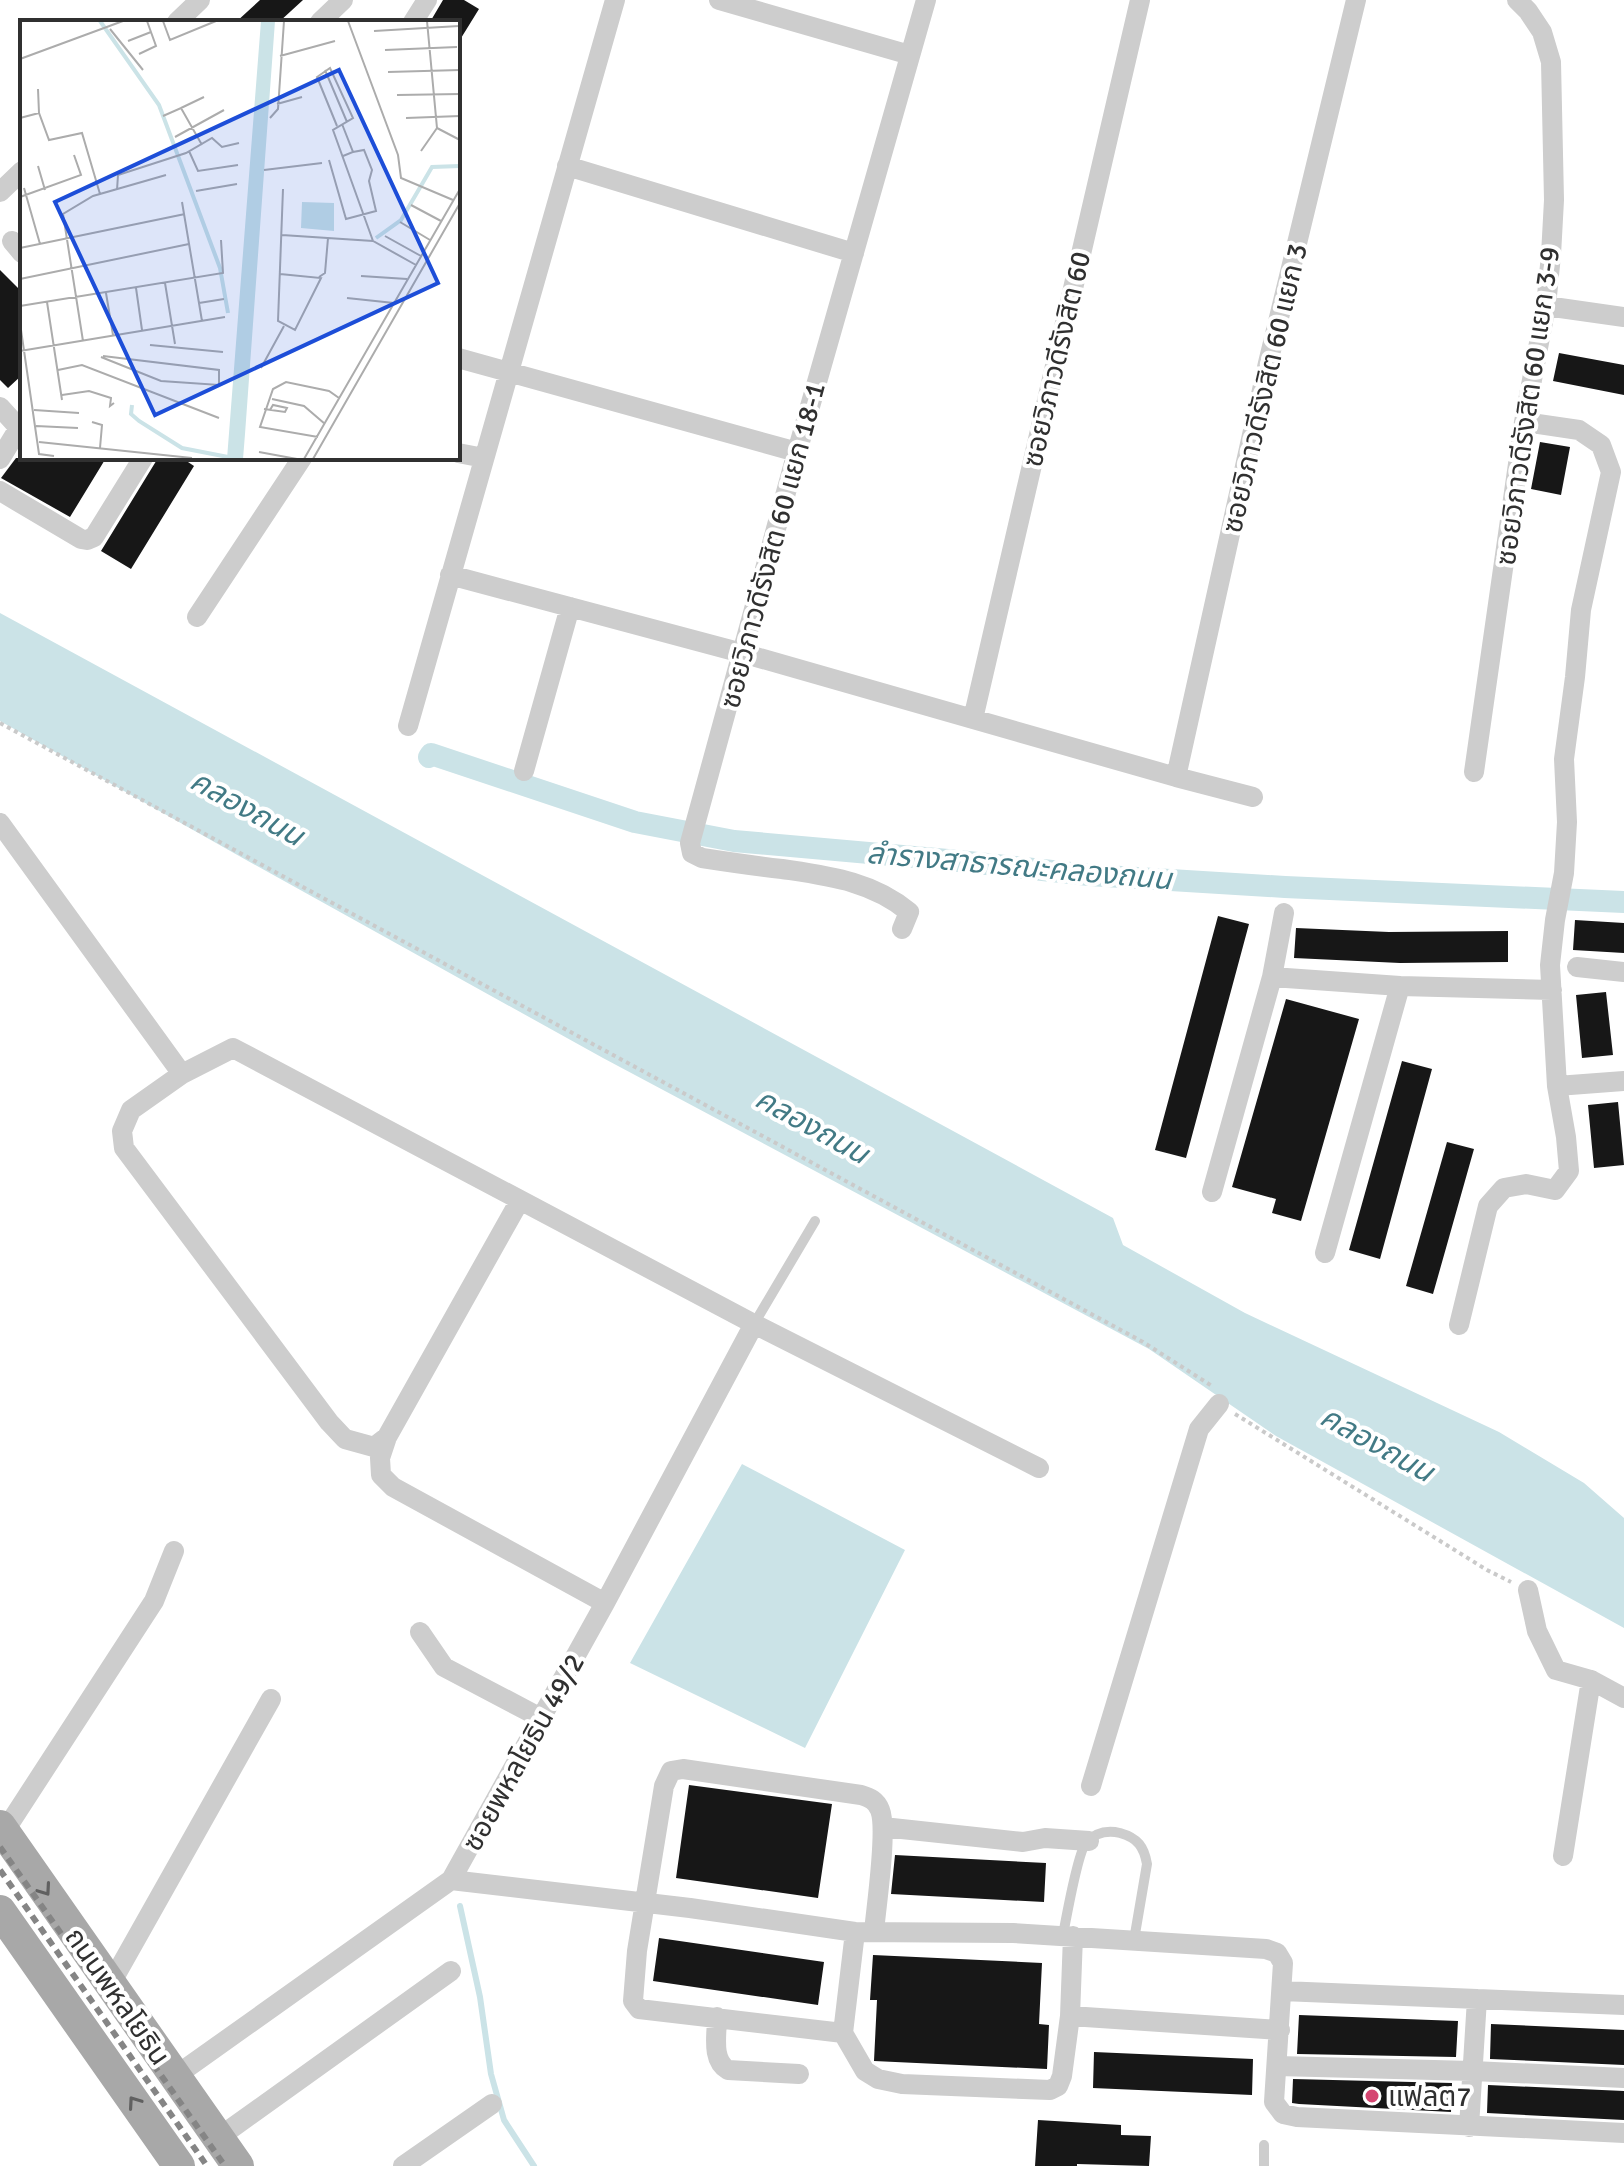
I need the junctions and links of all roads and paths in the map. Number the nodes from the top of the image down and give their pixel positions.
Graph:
1 (200, 0) edge
2 (343, 0) edge
3 (427, 0) edge
4 (615, 0) edge
5 (719, 0) edge
6 (926, 0) edge
7 (1140, 0) edge
8 (1356, 0) edge
9 (1517, 0) edge
10 (179, 20) edge
11 (322, 20) edge
12 (414, 20) edge
13 (910, 55) junction
14 (567, 166) junction
15 (20, 173) edge
16 (0, 192) edge
17 (854, 253) junction
18 (1546, 306) junction
19 (1624, 317) edge
20 (460, 358) edge
21 (510, 371) junction
22 (0, 407) edge
23 (1524, 422) junction
24 (20, 425) edge
25 (20, 428) edge
26 (797, 452) junction
27 (460, 453) edge
28 (484, 458) junction
29 (0, 459) edge
30 (142, 460) edge
31 (301, 460) edge
32 (0, 491) edge
33 (450, 575) junction
34 (570, 607) junction
35 (197, 617) dead end
36 (742, 653) junction
37 (973, 719) junction
38 (0, 723) edge
39 (408, 726) dead end
40 (524, 771) dead end
41 (1474, 772) dead end
42 (1176, 777) junction
43 (1253, 797) dead end
44 (0, 823) edge
45 (1284, 913) dead end
46 (902, 929) dead end
47 (1577, 967) dead end
48 (1624, 972) edge
49 (1272, 977) junction
50 (1400, 986) junction
51 (1552, 990) junction
52 (182, 1074) junction
53 (1624, 1081) edge
54 (1557, 1086) junction
55 (1212, 1192) dead end
56 (520, 1200) junction
57 (815, 1221) dead end
58 (1325, 1253) dead end
59 (754, 1324) junction
60 (1459, 1325) dead end
61 (1219, 1404) junction
62 (387, 1437) junction
63 (1039, 1468) dead end
64 (174, 1551) dead end
65 (1528, 1590) joint
66 (605, 1603) junction
67 (420, 1632) dead end
68 (1591, 1680) junction
69 (1624, 1698) edge
70 (271, 1699) dead end
71 (541, 1718) junction
72 (1091, 1786) dead end
73 (883, 1827) junction
74 (2, 1829) edge
75 (1089, 1841) junction
76 (1563, 1856) dead end
77 (451, 1880) junction
78 (644, 1904) junction
79 (0, 1911) edge
80 (864, 1932) junction
81 (1068, 1936) junction
82 (1134, 1940) junction
83 (451, 1971) dead end
84 (110, 1985) junction
85 (1282, 1991) junction
86 (1477, 1999) junction
87 (1624, 2005) edge
88 (1070, 2016) junction
89 (717, 2017) junction
90 (1280, 2030) junction
91 (843, 2033) junction
92 (1277, 2066) junction
93 (1473, 2071) junction
94 (799, 2074) dead end
95 (174, 2077) junction
96 (1624, 2078) edge
97 (492, 2104) dead end
98 (1469, 2127) junction
99 (1624, 2133) edge
100 (218, 2138) junction
101 (1264, 2145) dead end
102 (179, 2166) edge
103 (238, 2166) edge
104 (403, 2166) edge
105 (1264, 2166) edge

1 - 10 street
2 - 11 street
3 - 12 street
4 - 14 street
5 - 13 street
6 - 13 street, ซอยวิภาวดีรังสิต 60 แยก 18-1
7 - 37 street, ซอยวิภาวดีรังสิต 60
8 - 42 street, ซอยวิภาวดีรังสิต 60 แยก 3
9 - 18 street, ซอยวิภาวดีรังสิต 60 แยก 3-9
13 - 17 street, ซอยวิภาวดีรังสิต 60 แยก 18-1
14 - 17 street
14 - 21 street
15 - 16 street
17 - 26 street, ซอยวิภาวดีรังสิต 60 แยก 18-1
18 - 19 street
18 - 23 street, ซอยวิภาวดีรังสิต 60 แยก 3-9
20 - 21 street
21 - 26 street
21 - 28 street
22 - 24 street
23 - 41 street, ซอยวิภาวดีรังสิต 60 แยก 3-9
23 - 51 street
25 - 29 street
26 - 36 street, ซอยวิภาวดีรังสิต 60 แยก 18-1
27 - 28 street
28 - 33 street
30 - 32 street
31 - 35 street
33 - 34 street
33 - 39 street
34 - 36 street
34 - 40 street
36 - 37 street
36 - 46 street, ซอยวิภาวดีรังสิต 60 แยก 18-1
37 - 42 street
38 - 61 path
42 - 43 street
44 - 52 street
45 - 49 street
47 - 48 street
49 - 50 street
49 - 55 street
50 - 51 street
50 - 58 street
51 - 54 street
52 - 56 street
52 - 62 street
53 - 54 street
54 - 60 street
56 - 59 street
56 - 62 street
57 - 59 lane
59 - 63 street
59 - 66 street, ซอยพหลโยธิน 49/2
61 - 65 path
61 - 72 street
62 - 66 street
64 - 74 street
65 - 68 street
66 - 71 street, ซอยพหลโยธิน 49/2
67 - 71 street
68 - 69 street
68 - 76 street
70 - 84 street
71 - 77 street, ซอยพหลโยธิน 49/2
73 - 75 street
73 - 78 street
73 - 80 street
74 -> 84 main road, ถนนพหลโยธิน
75 - 81 lane
75 - 82 lane
77 - 78 street
77 - 95 street, ซอยพหลโยธิน 49/2
78 - 80 street
78 - 89 street
102 -> 79 main road, ถนนพหลโยธิน
80 - 81 street
80 - 91 street
81 - 82 street
81 - 88 street
82 - 85 street
83 - 100 street
84 - 95 main road, ถนนพหลโยธิน
85 - 86 street
85 - 90 street
86 - 87 street
86 - 93 street
88 - 90 street
88 - 91 street
89 - 91 street
89 - 94 street
90 - 92 street
92 - 93 street
92 - 98 street
93 - 96 street
93 - 98 street
95 - 100 main road, ถนนพหลโยธิน
97 - 104 street
98 - 99 street
100 - 103 main road, ถนนพหลโยธิน
101 - 105 lane

